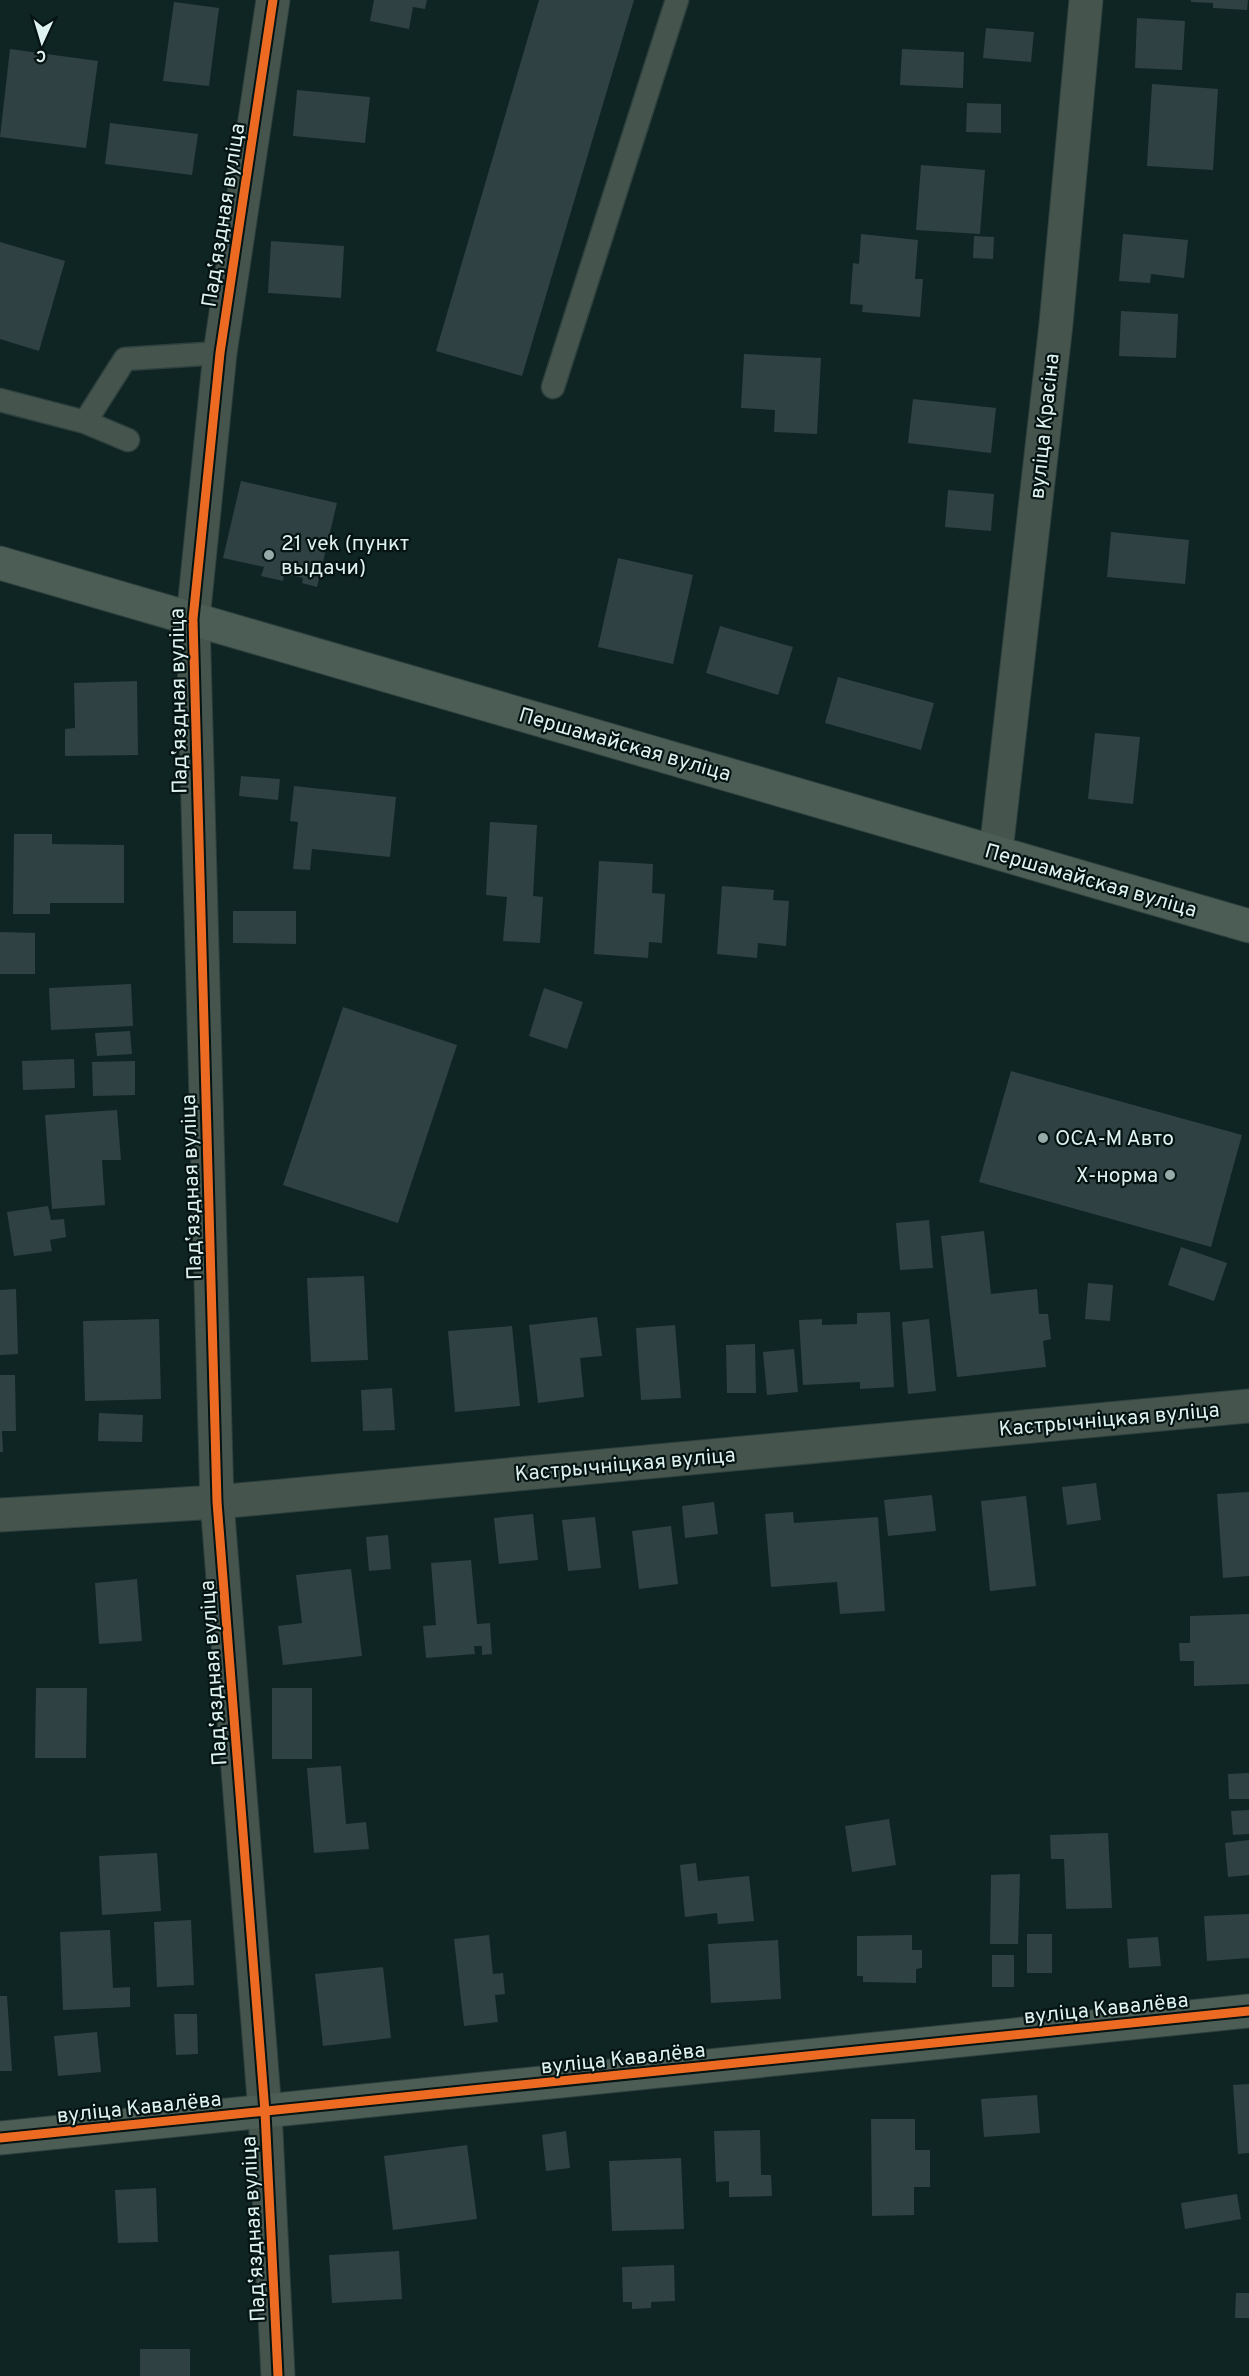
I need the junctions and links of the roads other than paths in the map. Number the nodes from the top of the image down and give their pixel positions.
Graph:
1 (273, 0) edge
2 (677, 0) edge
3 (1086, 0) edge
4 (220, 353) junction
5 (554, 387) dead end
6 (0, 400) edge
7 (85, 422) junction
8 (128, 440) dead end
9 (0, 563) edge
10 (193, 619) junction
11 (996, 851) junction
12 (1249, 926) edge
13 (1249, 1406) edge
14 (217, 1502) junction
15 (0, 1515) edge
16 (1249, 2011) edge
17 (265, 2112) junction
18 (0, 2138) edge
19 (278, 2376) edge

1 - 4 street, Падʼяздная вуліца
2 - 5 lane
3 - 11 street, вуліца Красіна
4 - 7 lane
4 - 10 street, Падʼяздная вуліца
6 - 7 lane
7 - 8 lane
9 - 10 main road, Першамайская вуліца
10 - 11 main road, Першамайская вуліца
10 - 14 street, Падʼяздная вуліца
11 - 12 main road, Першамайская вуліца
13 - 14 street, Кастрычніцкая вуліца
14 - 15 street, Кастрычніцкая вуліца
14 - 17 street, Падʼяздная вуліца
16 - 17 main road, вуліца Кавалёва
17 - 18 main road, вуліца Кавалёва
17 - 19 street, Падʼяздная вуліца

